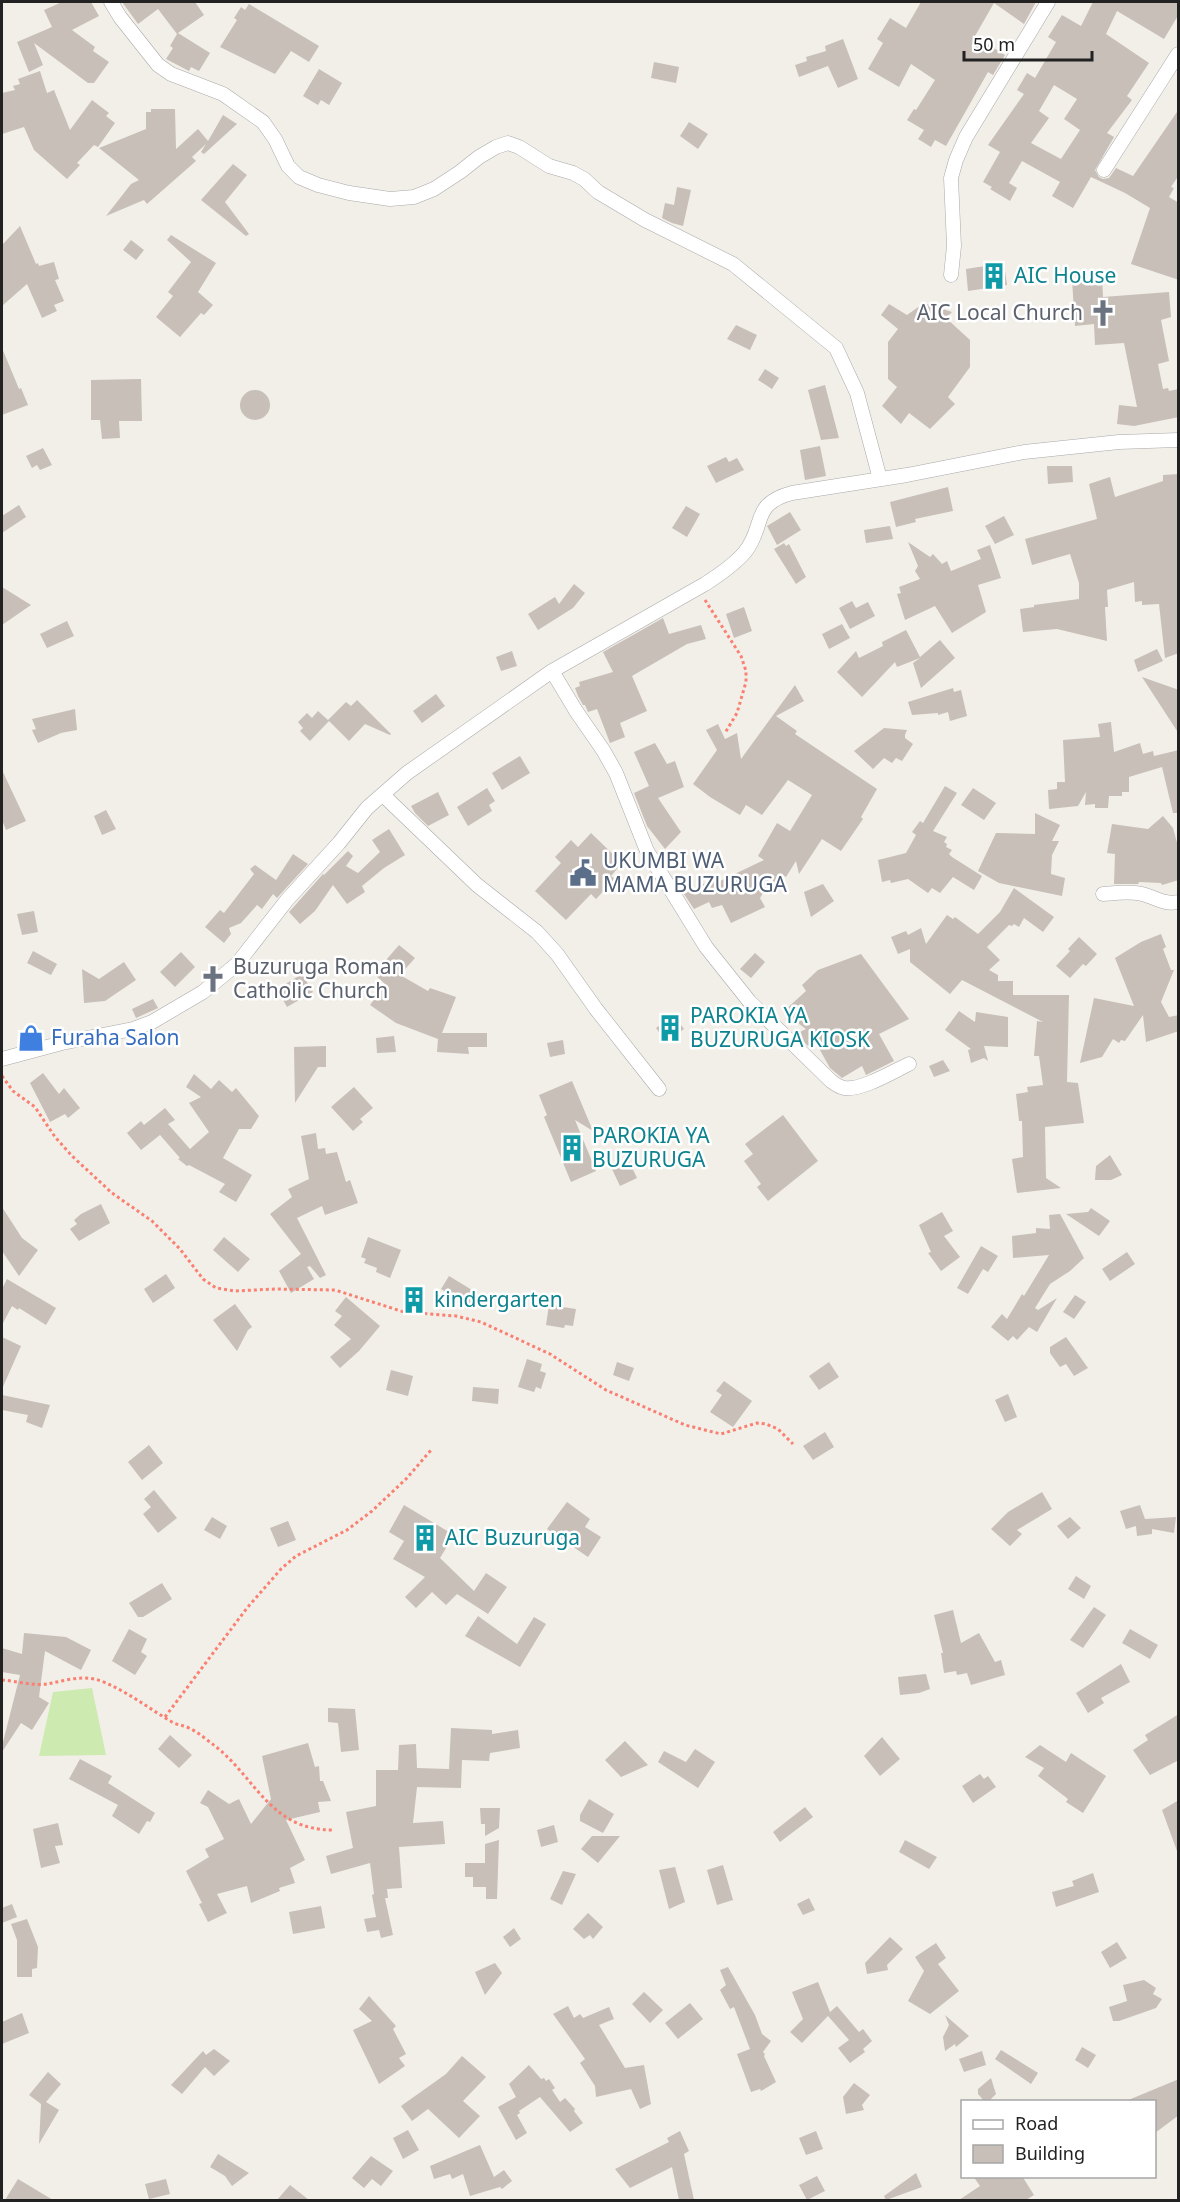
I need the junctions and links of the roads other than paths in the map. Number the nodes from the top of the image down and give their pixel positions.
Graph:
1 (111, 2) edge
2 (1048, 2) edge
3 (1179, 54) edge
4 (1104, 170) dead end
5 (951, 275) dead end
6 (1179, 440) edge
7 (880, 479) junction
8 (552, 671) junction
9 (383, 795) junction
10 (1103, 894) dead end
11 (1179, 902) edge
12 (2, 1059) edge
13 (909, 1064) dead end
14 (659, 1089) dead end

1 - 7 street
2 - 5 street
3 - 4 street
6 - 7 street
7 - 8 street
8 - 9 street
8 - 13 street
9 - 12 street
9 - 14 street
10 - 11 street

